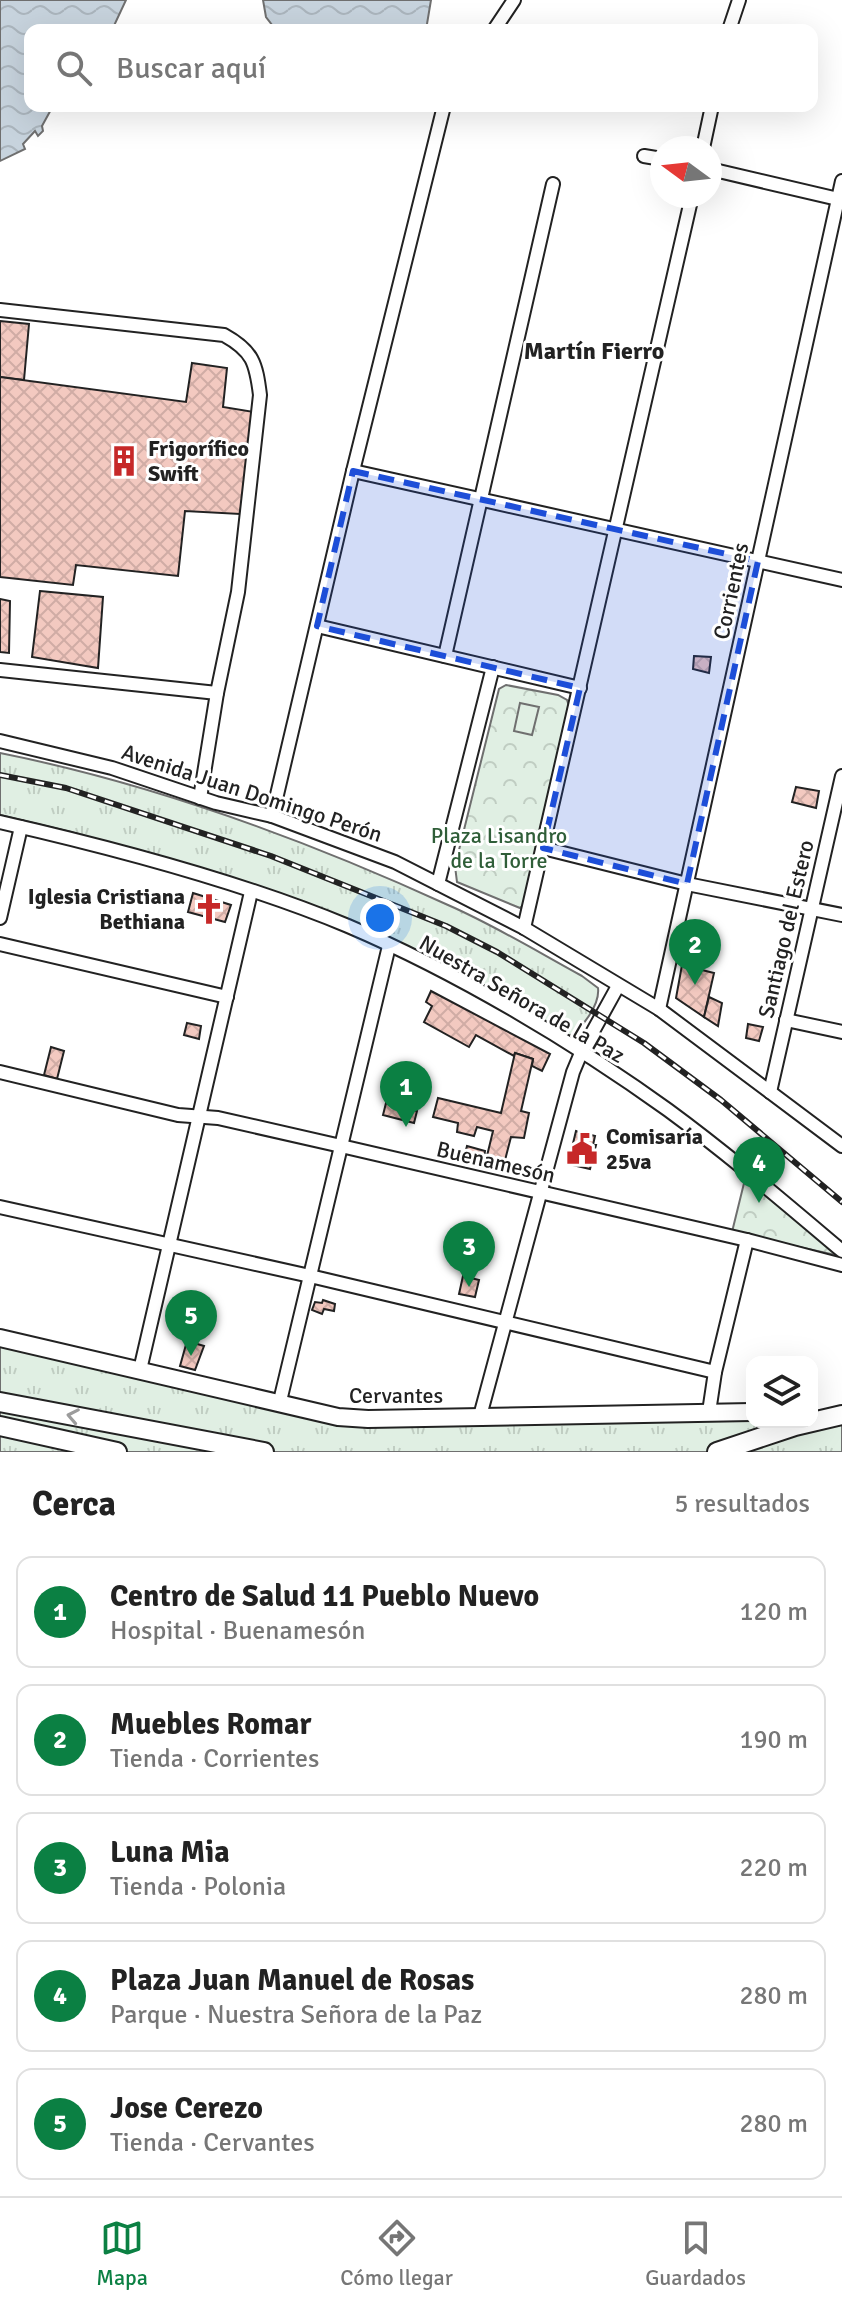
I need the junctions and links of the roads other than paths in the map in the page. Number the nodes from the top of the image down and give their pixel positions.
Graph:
1 (514, 0) edge
2 (739, 0) edge
3 (498, 24) edge
4 (731, 24) edge
5 (442, 112) edge
6 (711, 112) edge
7 (706, 136) edge
8 (644, 156) dead end
9 (650, 157) edge
10 (722, 172) edge
11 (842, 181) edge
12 (553, 184) dead end
13 (840, 200) edge
14 (689, 208) edge
15 (0, 310) edge
16 (353, 471) junction
17 (482, 500) junction
18 (616, 530) junction
19 (758, 561) junction
20 (842, 580) edge
21 (317, 626) junction
22 (445, 656) junction
23 (493, 667) junction
24 (0, 670) edge
25 (580, 688) junction
26 (217, 693) junction
27 (0, 741) edge
28 (842, 776) edge
29 (200, 798) junction
30 (839, 799) edge
31 (272, 816) junction
32 (0, 822) edge
33 (21, 827) junction
34 (543, 848) junction
35 (438, 884) junction
36 (687, 884) junction
37 (251, 892) junction
38 (812, 909) junction
39 (842, 915) edge
40 (0, 918) edge
41 (524, 928) junction
42 (0, 944) edge
43 (389, 946) junction
44 (618, 986) junction
45 (227, 997) junction
46 (659, 1009) junction
47 (786, 1020) junction
48 (842, 1032) edge
49 (581, 1053) junction
50 (0, 1072) edge
51 (770, 1092) junction
52 (199, 1118) junction
53 (341, 1146) junction
54 (842, 1146) edge
55 (542, 1193) junction
56 (0, 1207) edge
57 (747, 1240) junction
58 (170, 1244) junction
59 (842, 1251) edge
60 (842, 1265) edge
61 (310, 1276) junction
62 (507, 1322) junction
63 (0, 1338) edge
64 (140, 1370) junction
65 (715, 1372) junction
66 (280, 1401) junction
67 (0, 1402) edge
68 (709, 1412) junction
69 (746, 1412) edge
70 (818, 1412) edge
71 (842, 1414) edge
72 (480, 1416) junction
73 (0, 1426) edge
74 (117, 1452) edge
75 (264, 1452) edge
76 (717, 1452) edge

1 - 3 street
2 - 4 street
5 - 16 street
6 - 7 street
8 - 9 street
10 - 13 street
11 - 13 street, Corrientes
12 - 17 street
13 - 19 street, Corrientes
14 - 18 street
15 - 26 street
16 - 17 street
16 - 21 street
17 - 18 street
17 - 22 street
18 - 19 street
18 - 25 street
19 - 20 street
19 - 36 street, Corrientes
21 - 22 street
21 - 31 street
22 - 23 street
23 - 25 street
23 - 35 street
24 - 26 street
25 - 34 street
26 - 29 street
27 - 29 street, Avenida Juan Domingo Perón
28 - 30 street, Santiago del Estero
29 - 31 street, Avenida Juan Domingo Perón
30 - 38 street, Santiago del Estero
31 - 35 street, Avenida Juan Domingo Perón
32 - 33 street, Nuestra Señora de la Paz
33 - 37 street, Nuestra Señora de la Paz
33 - 40 street
34 - 36 street
34 - 41 street
35 - 41 street, Avenida Juan Domingo Perón
36 - 38 street
36 - 46 street, Corrientes
37 - 43 street, Nuestra Señora de la Paz
37 - 45 street
38 - 39 street
38 - 47 street, Santiago del Estero
41 - 44 street, Avenida Juan Domingo Perón
42 - 45 street
43 - 49 street, Nuestra Señora de la Paz
43 - 53 street
44 - 46 street, Avenida Juan Domingo Perón
44 - 49 street
45 - 52 street
46 - 51 street, Avenida Juan Domingo Perón
47 - 48 street
47 - 51 street, Santiago del Estero
49 - 55 street
49 - 59 street, Nuestra Señora de la Paz
50 - 52 street, Buenamesón
51 - 54 street, Avenida Juan Domingo Perón
52 - 53 street, Buenamesón
52 - 58 street
53 - 55 street, Buenamesón
53 - 61 street
55 - 57 street, Buenamesón
55 - 62 street
56 - 58 street
57 - 60 street, Buenamesón
57 - 65 street
58 - 61 street
58 - 64 street
61 - 62 street
61 - 66 street
62 - 65 street
62 - 72 street
63 - 64 main road, Cervantes
64 - 66 main road, Cervantes
65 - 68 street
66 - 72 main road, Cervantes
75 -> 67 highway
68 - 69 main road, Cervantes
68 - 72 main road, Cervantes
70 - 71 main road
71 - 76 highway
73 - 74 highway

